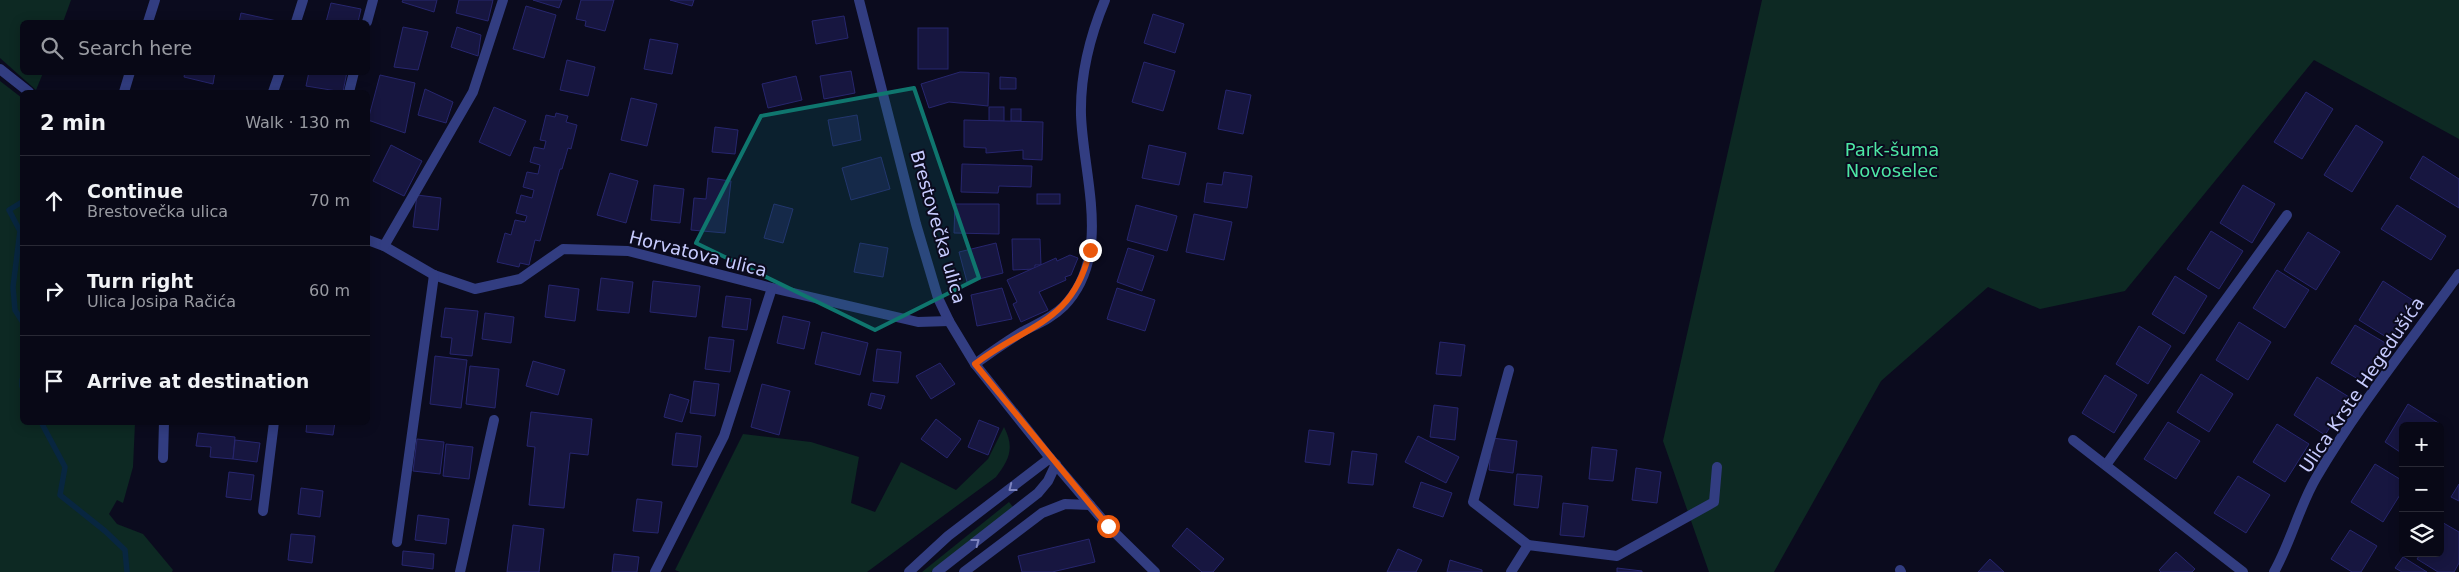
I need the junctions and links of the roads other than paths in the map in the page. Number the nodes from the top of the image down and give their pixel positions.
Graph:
1 (155, 0) edge
2 (303, 0) edge
3 (373, 0) edge
4 (503, 0) edge
5 (859, 0) edge
6 (1105, 0) edge
7 (149, 20) edge
8 (297, 20) edge
9 (368, 20) edge
10 (0, 69) edge
11 (129, 75) edge
12 (279, 75) edge
13 (353, 75) edge
14 (26, 90) edge
15 (125, 90) edge
16 (274, 90) edge
17 (349, 90) edge
18 (2287, 215) dead end
19 (370, 241) edge
20 (384, 246) junction
21 (2459, 274) edge
22 (434, 275) junction
23 (772, 288) junction
24 (949, 321) junction
25 (975, 364) junction
26 (1509, 370) dead end
27 (494, 420) dead end
28 (164, 425) edge
29 (274, 425) edge
30 (2074, 440) dead end
31 (162, 458) dead end
32 (1053, 461) junction
33 (2106, 465) junction
34 (1717, 466) dead end
35 (1090, 505) junction
36 (264, 511) dead end
37 (397, 542) dead end
38 (1528, 545) junction
39 (460, 572) edge
40 (655, 572) edge
41 (909, 572) edge
42 (937, 572) edge
43 (964, 572) edge
44 (1155, 572) edge
45 (1511, 572) edge
46 (2243, 572) edge
47 (2274, 572) edge

1 - 7 street
2 - 8 street
3 - 9 street
4 - 20 street
5 - 24 street, Brestovečka ulica
6 - 25 street
10 - 14 street
11 - 15 street
12 - 16 street
13 - 17 street
18 - 33 street
19 - 20 street, Horvatova ulica
20 - 22 street, Horvatova ulica
21 - 47 street, Ulica Krste Hegedušića
22 - 23 street, Horvatova ulica
22 - 37 street
23 - 24 street, Horvatova ulica
23 - 40 street
24 - 25 street, Brestovečka ulica
25 - 32 street, Brestovečka ulica
26 - 38 street
27 - 39 street
28 - 31 street
29 - 36 street
30 - 33 street
32 - 35 street, Brestovečka ulica
32 -> 41 street
42 -> 32 street
33 - 46 street
34 - 38 street
35 - 43 street
35 - 44 street, Brestovečka ulica
38 - 45 street

